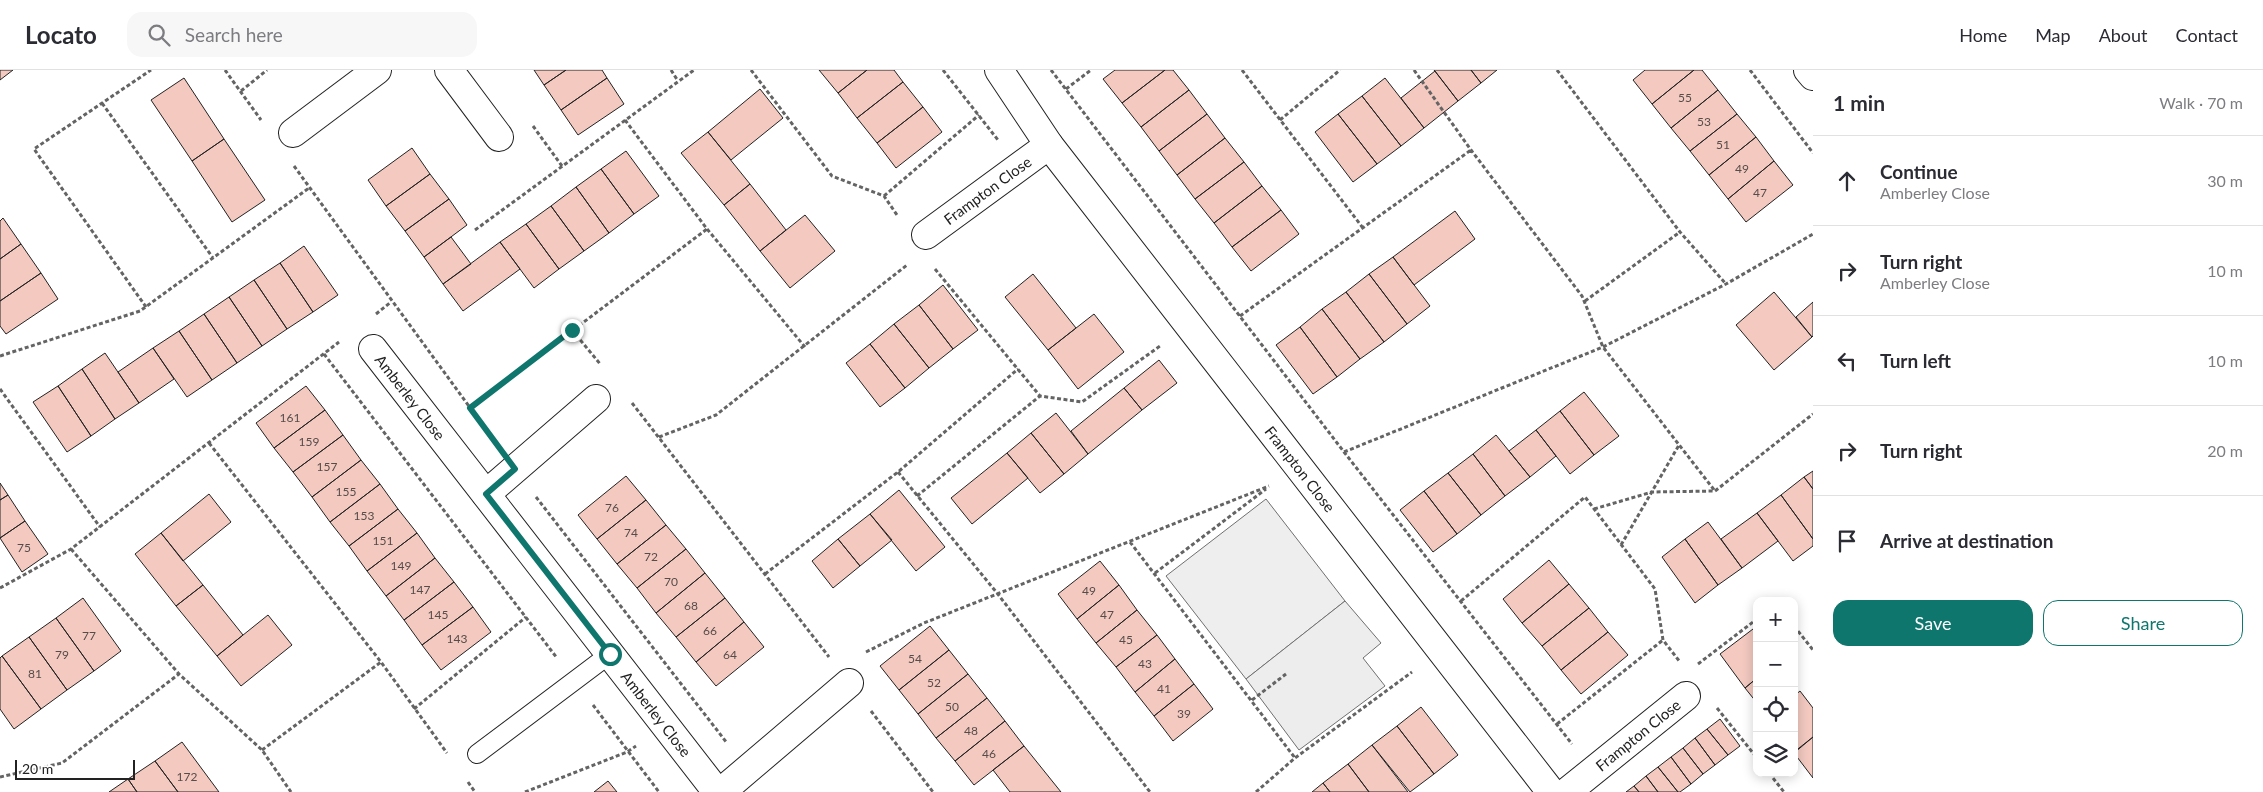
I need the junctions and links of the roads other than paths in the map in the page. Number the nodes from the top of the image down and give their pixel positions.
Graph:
1 (377, 70) edge
2 (449, 70) edge
3 (999, 70) edge
4 (1808, 70) edge
5 (1813, 76) edge
6 (293, 133) dead end
7 (499, 138) dead end
8 (1049, 145) junction
9 (926, 235) dead end
10 (373, 349) dead end
11 (596, 399) dead end
12 (486, 494) junction
13 (610, 654) junction
14 (843, 675) road end
15 (1699, 698) road end
16 (478, 754) dead end
17 (719, 792) edge
18 (1551, 792) edge
19 (1568, 792) edge

1 - 6 street
2 - 7 street
3 - 8 street, Frampton Close
4 - 5 street
8 - 9 street, Frampton Close
8 - 18 street, Frampton Close
10 - 12 street, Amberley Close
11 - 12 street
12 - 13 street, Amberley Close
13 - 16 lane
13 - 17 street, Amberley Close
14 - 17 street, Amberley Close
15 - 19 street, Frampton Close

